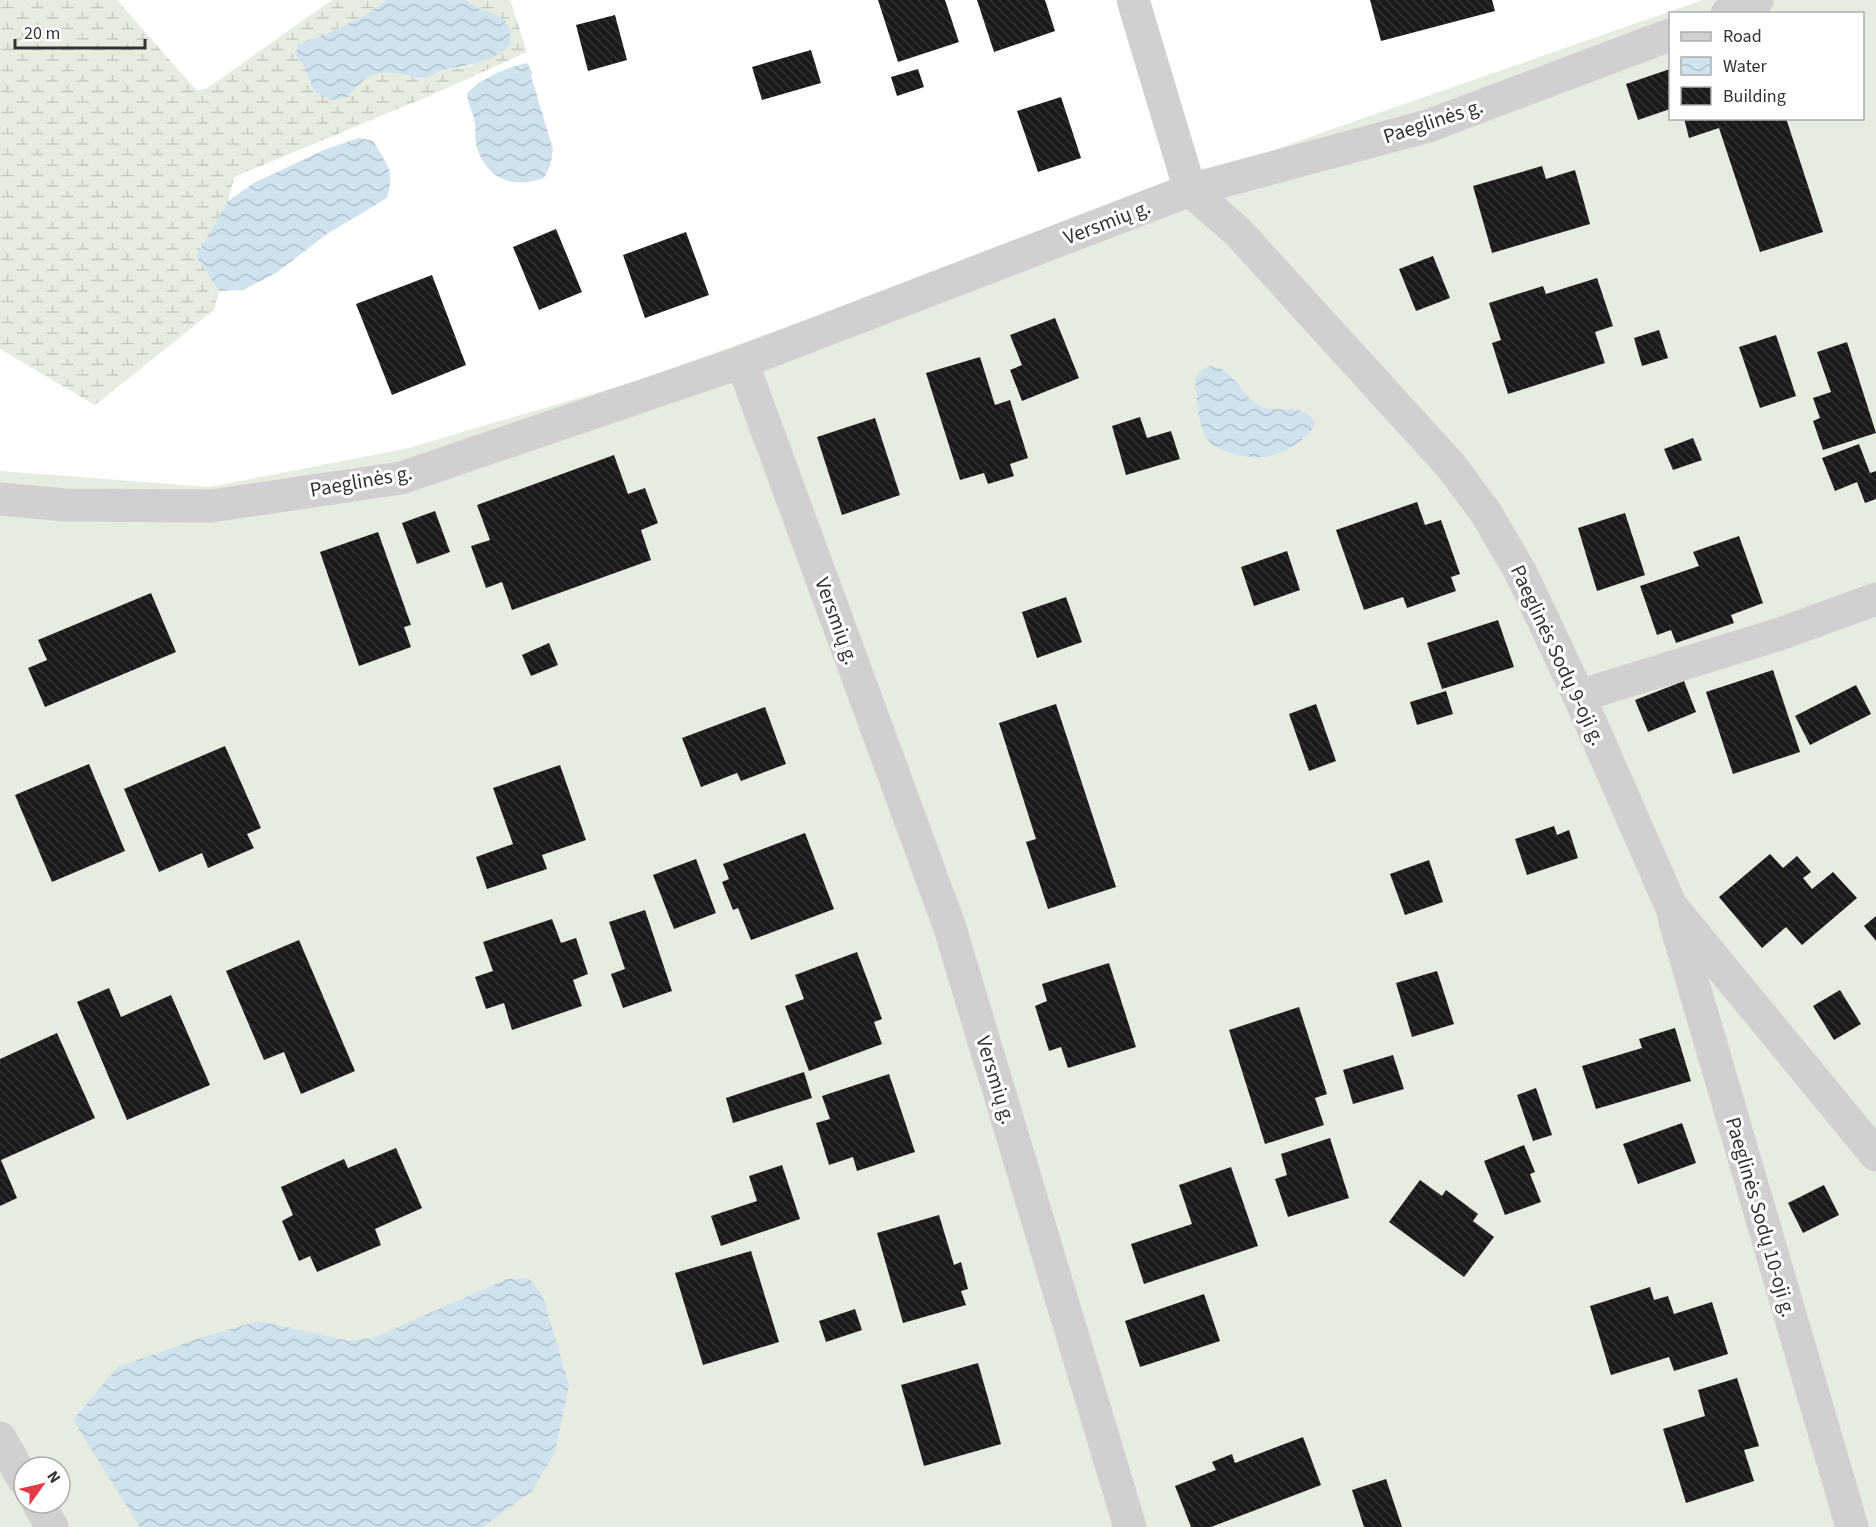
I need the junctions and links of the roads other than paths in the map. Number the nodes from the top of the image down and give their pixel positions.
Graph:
1 (1133, 0) edge
2 (1757, 0) edge
3 (1732, 12) edge
4 (1669, 36) edge
5 (1190, 190) junction
6 (742, 363) junction
7 (0, 499) edge
8 (1876, 599) edge
9 (1579, 696) junction
10 (1671, 906) junction
11 (1876, 1155) edge
12 (0, 1438) edge
13 (12, 1459) edge
14 (1130, 1527) edge
15 (1852, 1527) edge

1 - 5 street
2 - 3 street
4 - 5 street, Paeglinės g.
5 - 6 street, Versmių g.
5 - 9 street, Paeglinės Sodų 9-oji g.
6 - 7 street, Paeglinės g.
6 - 14 street, Versmių g.
8 - 9 street
9 - 10 street, Paeglinės Sodų 9-oji g.
10 - 11 street, Paeglinės Sodų 9-oji g.
10 - 15 street, Paeglinės Sodų 10-oji g.
12 - 13 street

